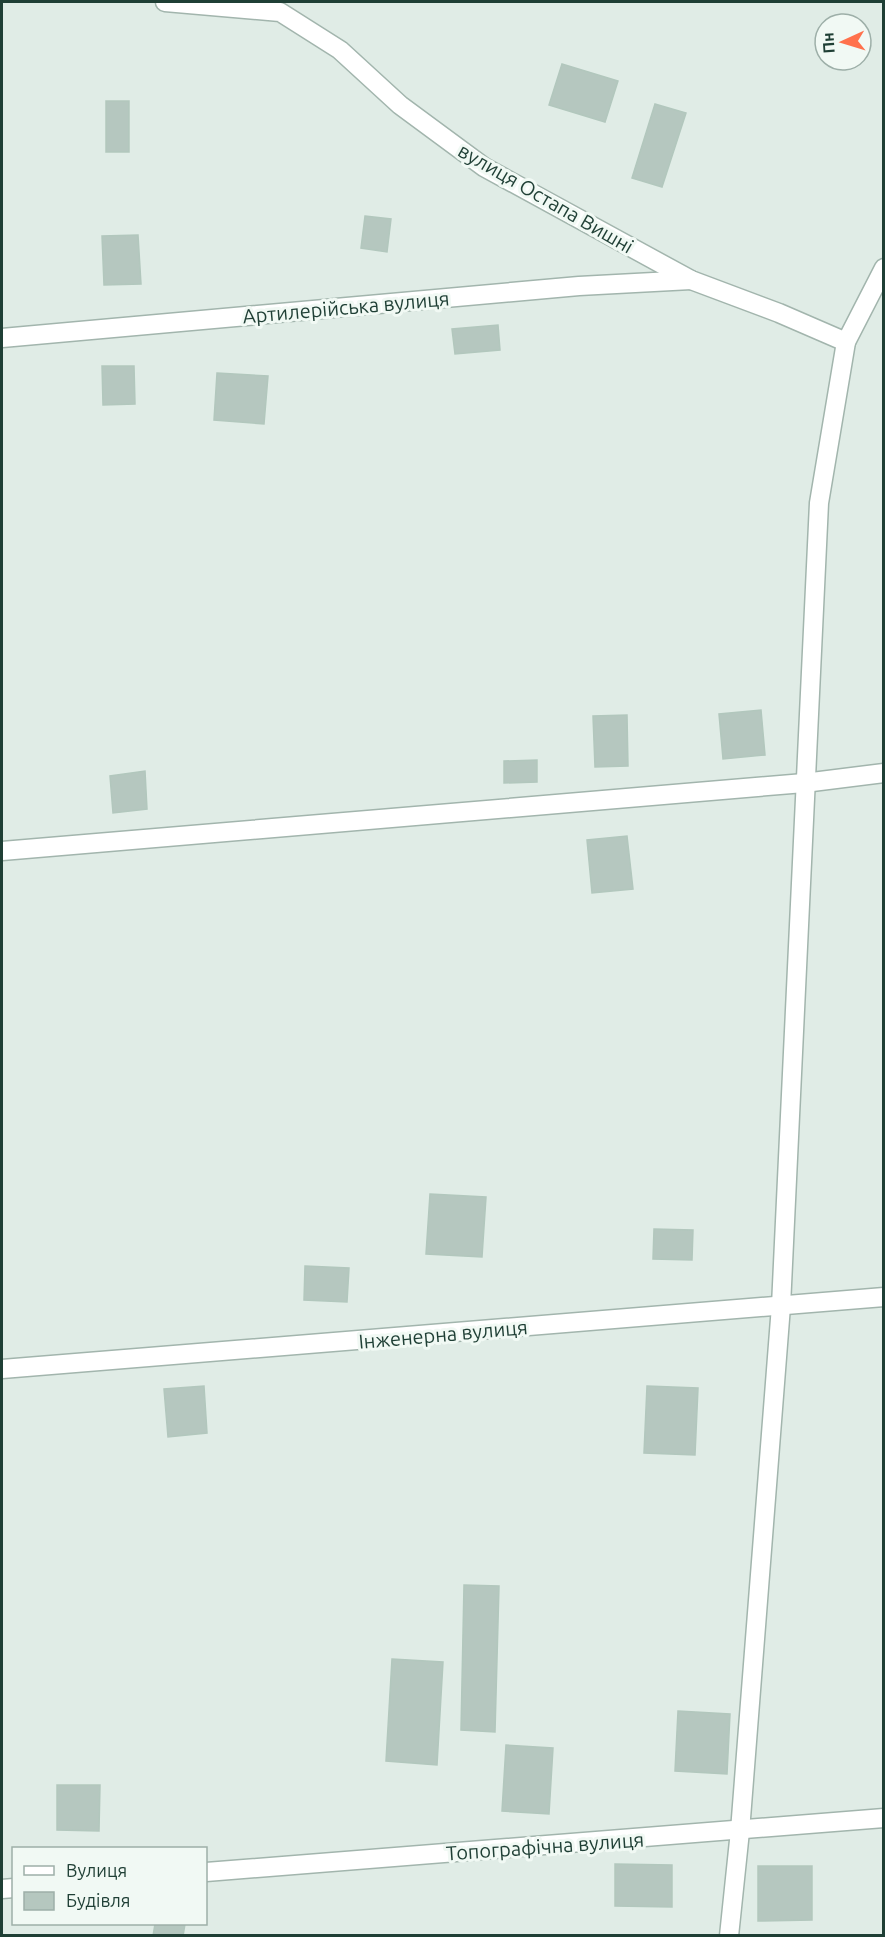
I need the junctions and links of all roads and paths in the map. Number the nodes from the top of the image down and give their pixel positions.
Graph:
1 (165, 2) edge
2 (884, 268) edge
3 (691, 280) junction
4 (2, 338) edge
5 (846, 342) junction
6 (884, 773) edge
7 (804, 783) junction
8 (2, 850) edge
9 (884, 1297) edge
10 (781, 1306) junction
11 (2, 1369) edge
12 (884, 1818) edge
13 (740, 1831) junction
14 (207, 1872) edge
15 (729, 1935) edge

1 - 3 street, вулиця Остапа Вишні
2 - 5 street
3 - 4 street, Артилерійська вулиця
3 - 5 street, вулиця Остапа Вишні
5 - 7 street
6 - 7 street
7 - 8 street
7 - 10 street
9 - 10 street, Інженерна вулиця
10 - 11 street, Інженерна вулиця
10 - 13 street
12 - 13 street, Топографічна вулиця
13 - 14 street, Топографічна вулиця
13 - 15 street

